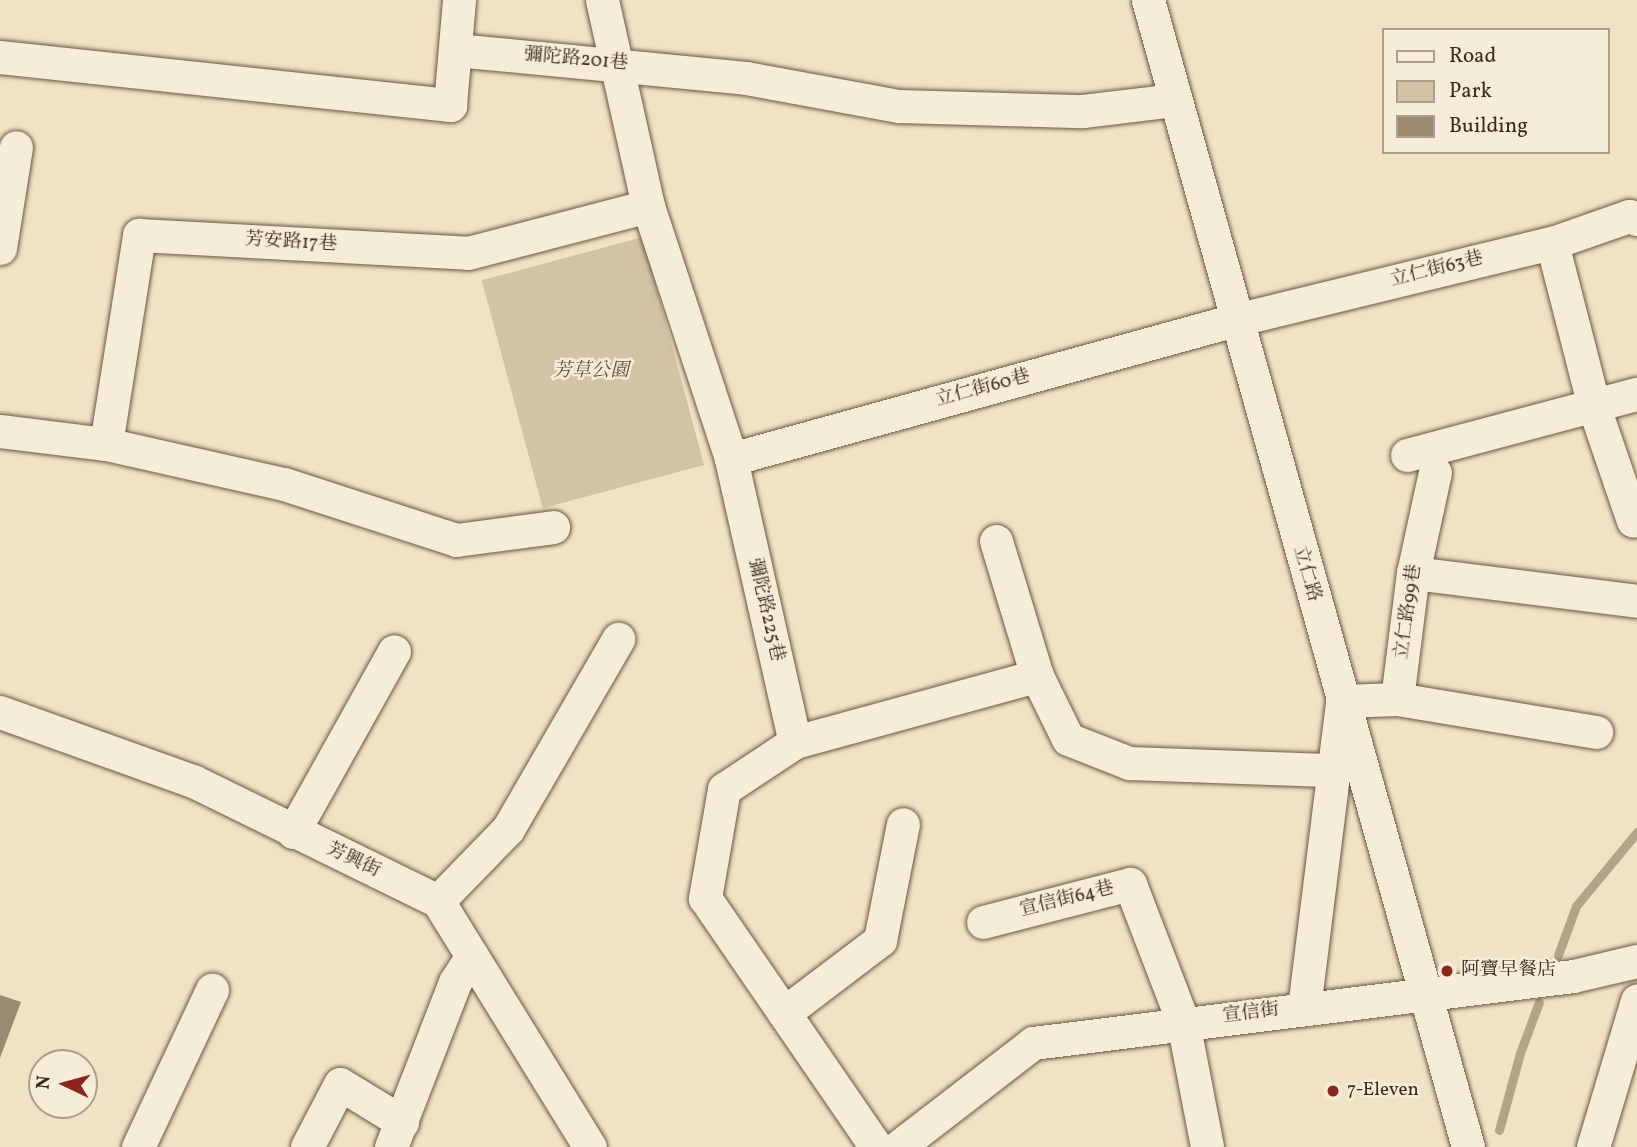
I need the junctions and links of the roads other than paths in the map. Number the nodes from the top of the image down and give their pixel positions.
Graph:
1 (459, 0) edge
2 (602, 0) edge
3 (1148, 0) edge
4 (456, 50) junction
5 (0, 57) edge
6 (615, 63) junction
7 (1175, 100) junction
8 (16, 147) dead end
9 (648, 206) junction
10 (1637, 219) edge
11 (1552, 243) junction
12 (0, 248) edge
13 (1235, 320) junction
14 (1637, 394) edge
15 (1594, 407) junction
16 (0, 431) edge
17 (106, 444) junction
18 (1407, 455) dead end
19 (731, 459) junction
20 (1435, 472) dead end
21 (1633, 522) dead end
22 (553, 527) dead end
23 (996, 541) dead end
24 (1413, 573) junction
25 (1637, 601) edge
26 (618, 639) dead end
27 (394, 651) dead end
28 (1037, 676) junction
29 (1396, 699) junction
30 (1342, 701) junction
31 (0, 712) edge
32 (1596, 732) dead end
33 (795, 742) junction
34 (1334, 770) junction
35 (903, 824) dead end
36 (293, 832) junction
37 (438, 901) junction
38 (983, 922) dead end
39 (472, 956) junction
40 (1637, 961) edge
41 (212, 990) dead end
42 (1424, 991) junction
43 (1637, 1000) edge
44 (1304, 1007) junction
45 (784, 1013) junction
46 (1183, 1022) junction
47 (397, 1134) edge
48 (138, 1147) edge
49 (306, 1147) edge
50 (590, 1147) edge
51 (876, 1147) edge
52 (898, 1147) edge
53 (1207, 1147) edge
54 (1468, 1147) edge
55 (1593, 1147) edge

1 - 4 street
2 - 6 street, 彌陀路225巷
3 - 7 street, 立仁路
4 - 5 street
4 - 6 street, 彌陀路201巷
6 - 7 street, 彌陀路201巷
6 - 9 street, 彌陀路225巷
7 - 13 street, 立仁路
8 - 12 street
9 - 17 street, 芳安路17巷
9 - 19 street, 彌陀路225巷
10 - 11 street, 立仁街63巷
11 - 13 street, 立仁街63巷
11 - 15 street
13 - 19 street, 立仁街60巷
13 - 30 street, 立仁路
14 - 15 street
15 - 18 street
15 - 21 street
16 - 17 street
17 - 22 street
19 - 33 street, 彌陀路225巷
20 - 24 street, 立仁路99巷
23 - 28 street
24 - 25 street
24 - 29 street, 立仁路99巷
26 - 37 street
27 - 36 street
28 - 33 street
28 - 34 street
29 - 30 street
29 - 32 street
30 - 34 street
30 - 42 street, 立仁路
31 - 36 street, 芳興街
33 - 45 street
34 - 44 street
35 - 45 street
36 - 37 street, 芳興街
37 - 39 street
38 - 46 street, 宣信街64巷
39 - 47 street
39 - 50 street
40 - 42 street, 宣信街
41 - 48 street
42 - 44 street, 宣信街
42 - 54 street, 立仁路
43 - 55 street
44 - 46 street, 宣信街
45 - 51 street
46 - 52 street, 宣信街
46 - 53 street
47 - 49 street

